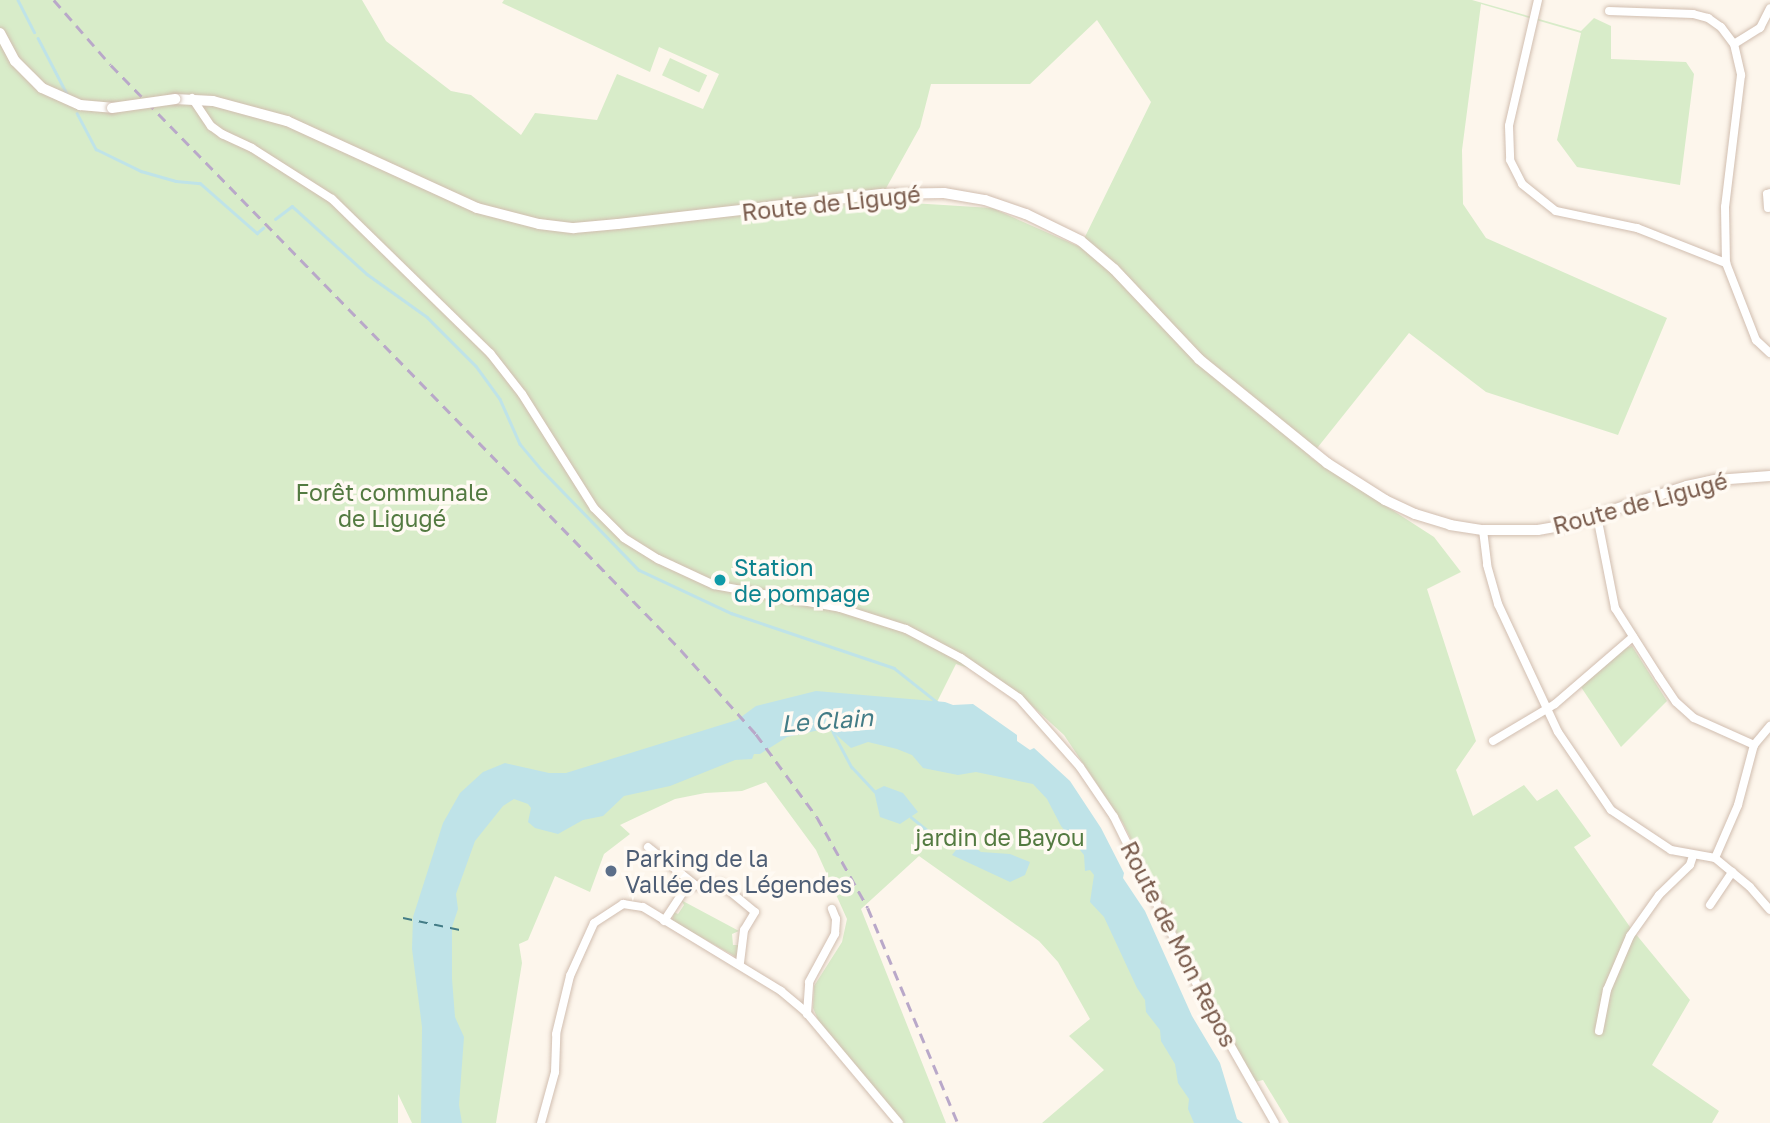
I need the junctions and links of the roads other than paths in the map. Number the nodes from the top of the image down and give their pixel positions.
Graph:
1 (1538, 0) edge
2 (1770, 8) edge
3 (1609, 11) dead end
4 (0, 33) edge
5 (1734, 44) junction
6 (192, 98) junction
7 (213, 101) junction
8 (211, 126) junction
9 (1770, 193) edge
10 (1768, 208) edge
11 (1726, 263) junction
12 (1770, 353) edge
13 (1770, 476) edge
14 (1597, 516) junction
15 (1483, 530) junction
16 (1633, 637) junction
17 (1547, 709) junction
18 (1770, 726) edge
19 (1493, 741) dead end
20 (1754, 745) junction
21 (648, 848) dead end
22 (1693, 856) junction
23 (1715, 858) junction
24 (1732, 872) junction
25 (692, 883) junction
26 (1710, 905) dead end
27 (832, 909) dead end
28 (1770, 910) edge
29 (664, 921) junction
30 (740, 965) junction
31 (807, 1014) junction
32 (1599, 1031) dead end
33 (541, 1123) edge
34 (899, 1123) edge
35 (1275, 1123) edge

1 - 11 street
2 - 5 street
3 - 5 street
4 - 6 street, Route de Ligugé, bridge
5 - 11 street
6 - 7 street, Route de Ligugé
6 - 8 street
7 - 8 street
7 - 15 street, Route de Ligugé
8 - 35 street, Route de Mon Repos
9 - 10 street
11 - 12 street
13 - 14 street, Route de Ligugé
14 - 15 street, Route de Ligugé
14 - 16 street
15 - 17 street
16 - 17 street
16 - 20 street
17 - 19 street
17 - 22 street
18 - 20 street
20 - 23 street
21 - 25 street
22 - 23 street
22 - 32 street
23 - 24 street
24 - 26 street
24 - 28 street
25 - 29 street
25 - 30 street
27 - 31 street
29 - 30 street
29 - 33 street
30 - 31 street
31 - 34 street

